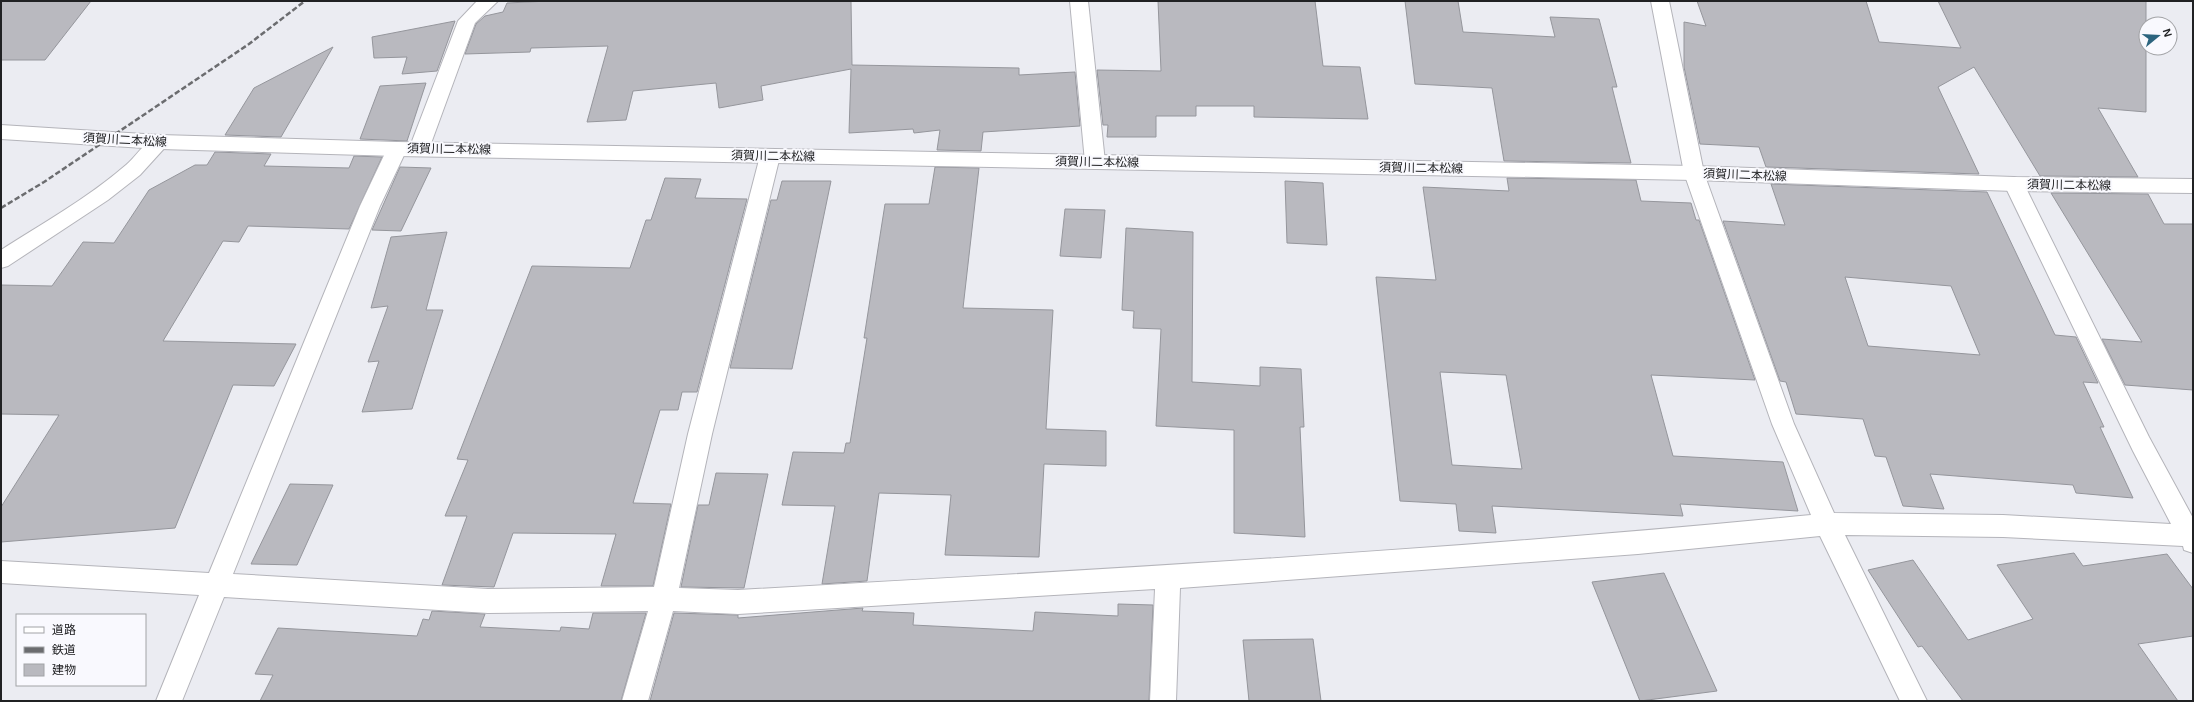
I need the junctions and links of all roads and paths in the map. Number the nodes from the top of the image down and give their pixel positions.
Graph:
1 (489, 1) edge
2 (1079, 1) edge
3 (1660, 1) edge
4 (1, 132) edge
5 (160, 142) junction
6 (408, 149) junction
7 (770, 156) junction
8 (1095, 162) junction
9 (1694, 173) junction
10 (2014, 184) junction
11 (2193, 186) edge
12 (1, 260) edge
13 (1827, 524) junction
14 (2192, 538) edge
15 (1, 572) edge
16 (1168, 577) junction
17 (216, 584) junction
18 (664, 599) junction
19 (169, 701) edge
20 (635, 701) edge
21 (1163, 701) edge
22 (1914, 701) edge

1 - 6 street
2 - 8 street
3 - 9 street
4 - 5 street, 須賀川二本松線
5 - 6 street, 須賀川二本松線
5 - 12 street
6 - 7 street, 須賀川二本松線
6 - 17 street
7 - 8 street, 須賀川二本松線
7 - 18 street
8 - 9 street, 須賀川二本松線
9 - 10 street, 須賀川二本松線
9 - 13 street
10 - 11 street, 須賀川二本松線
10 - 14 street
13 - 14 street
13 - 16 street
13 - 22 street
15 - 17 street
16 - 18 street
16 - 21 street
17 - 18 street
17 - 19 street
18 - 20 street

